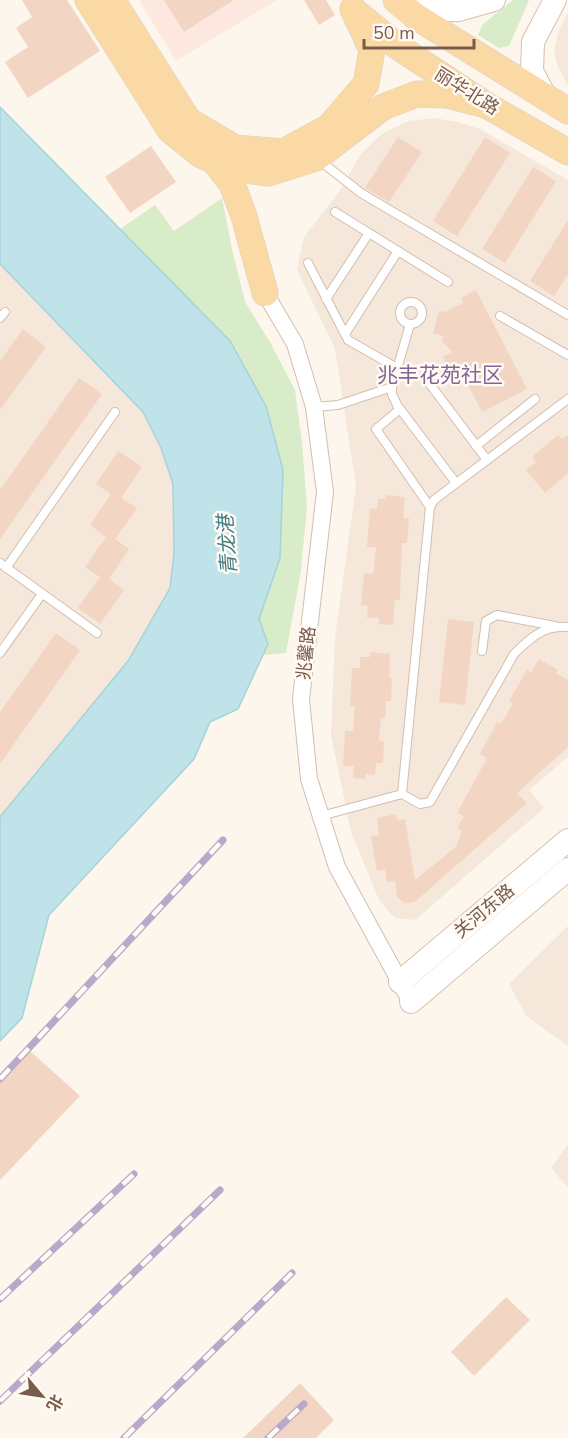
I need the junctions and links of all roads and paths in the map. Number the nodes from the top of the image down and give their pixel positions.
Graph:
1 (87, 0) edge
2 (112, 0) edge
3 (396, 0) edge
4 (403, 0) edge
5 (494, 0) edge
6 (555, 0) edge
7 (349, 5) edge
8 (545, 96) junction
9 (486, 105) junction
10 (568, 111) edge
11 (568, 152) edge
12 (316, 158) junction
13 (214, 161) junction
14 (335, 212) dead end
15 (369, 233) junction
16 (398, 251) junction
17 (308, 263) dead end
18 (448, 282) dead end
19 (265, 293) joint
20 (326, 299) junction
21 (568, 315) edge
22 (500, 316) dead end
23 (410, 324) dead end
24 (345, 334) junction
25 (568, 355) edge
26 (397, 368) junction
27 (426, 379) dead end
28 (392, 387) junction
29 (535, 399) dead end
30 (568, 399) edge
31 (314, 407) junction
32 (400, 409) junction
33 (116, 412) dead end
34 (476, 446) junction
35 (487, 460) junction
36 (456, 483) junction
37 (430, 507) junction
38 (3, 566) edge
39 (42, 594) junction
40 (556, 626) junction
41 (568, 627) edge
42 (97, 633) dead end
43 (482, 651) dead end
44 (0, 653) edge
45 (402, 794) junction
46 (321, 816) junction
47 (568, 840) edge
48 (567, 871) edge
49 (400, 981) junction
50 (411, 1002) joint

1 - 13 main road
2 - 7 main road
3 - 8 main road, 丽华北路
4 - 5 main road
6 - 8 main road
7 - 9 main road, 丽华北路
8 - 10 main road, 丽华北路
9 - 11 main road, 丽华北路
9 - 12 main road
12 - 13 main road
12 - 21 lane
13 - 19 main road
14 - 15 lane
15 - 16 lane
15 - 20 lane
16 - 18 lane
16 - 24 lane
17 - 20 lane
19 - 31 street, 兆馨路
20 - 24 lane
22 - 25 lane
23 - 26 lane
24 - 26 lane
26 - 28 lane
27 - 34 lane
28 - 31 lane
28 - 32 lane
29 - 34 lane
30 - 35 lane
31 - 46 street, 兆馨路
32 - 36 lane
32 - 37 lane
33 - 38 lane
34 - 35 lane
35 - 36 lane
36 - 37 lane
37 - 45 lane
38 - 39 lane
39 - 42 lane
39 - 44 lane
40 - 41 lane
40 - 43 lane
40 - 45 lane
45 - 46 lane
46 - 49 street, 兆馨路
47 - 49 main road, 关河东路
48 - 50 main road, 关河东路
49 - 50 street, 兆馨路

